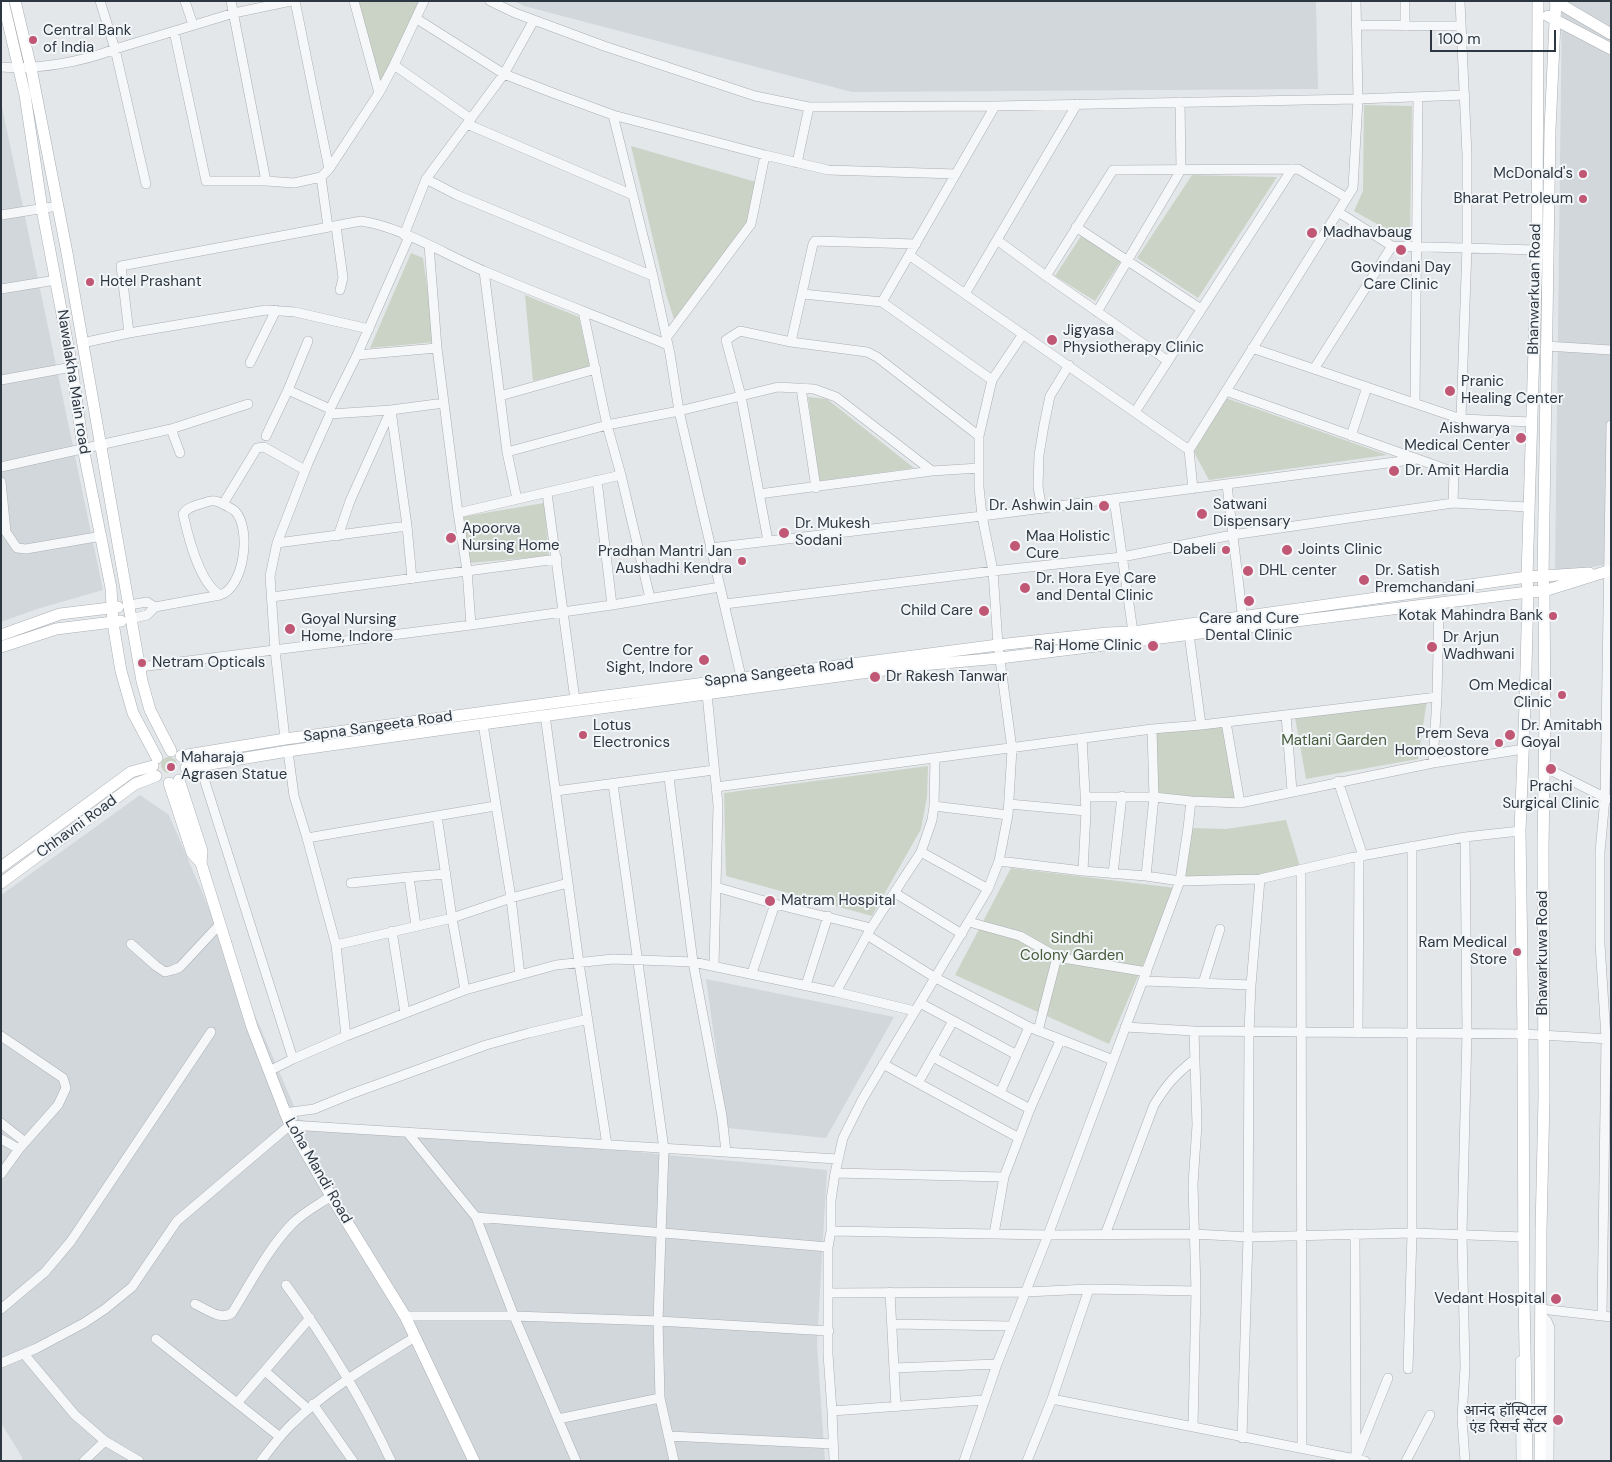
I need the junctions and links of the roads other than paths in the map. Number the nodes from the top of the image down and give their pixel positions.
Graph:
1 (3, 1) edge
2 (15, 1) edge
3 (100, 1) edge
4 (185, 1) edge
5 (232, 1) edge
6 (293, 1) edge
7 (354, 1) edge
8 (424, 1) edge
9 (490, 1) edge
10 (1356, 1) edge
11 (1406, 1) edge
12 (1460, 1) edge
13 (1555, 1) edge
14 (1537, 6) edge
15 (234, 13) junction
16 (1554, 18) junction
17 (417, 19) junction
18 (534, 20) junction
19 (193, 25) junction
20 (1356, 26) junction
21 (1406, 26) junction
22 (1461, 26) junction
23 (174, 31) junction
24 (1611, 34) edge
25 (115, 49) junction
26 (1611, 49) edge
27 (394, 65) junction
28 (1, 68) edge
29 (31, 68) junction
30 (18, 69) junction
31 (504, 74) junction
32 (378, 93) junction
33 (1465, 95) junction
34 (1418, 97) junction
35 (1358, 99) junction
36 (1180, 102) junction
37 (1077, 104) junction
38 (995, 106) junction
39 (809, 107) junction
40 (614, 114) junction
41 (469, 122) junction
42 (765, 155) junction
43 (797, 163) junction
44 (329, 169) junction
45 (1292, 169) junction
46 (1180, 170) junction
47 (956, 174) junction
48 (321, 177) junction
49 (426, 179) junction
50 (266, 181) junction
51 (146, 184) dead end
52 (633, 195) junction
53 (1347, 198) junction
54 (58, 206) junction
55 (42, 209) junction
56 (1338, 212) junction
57 (1, 215) edge
58 (332, 227) junction
59 (1076, 227) junction
60 (406, 236) junction
61 (997, 240) junction
62 (916, 244) junction
63 (429, 246) junction
64 (1392, 246) junction
65 (1416, 246) junction
66 (1467, 247) junction
67 (1537, 250) junction
68 (909, 255) junction
69 (1127, 260) junction
70 (484, 271) junction
71 (653, 276) junction
72 (1046, 276) junction
73 (56, 280) junction
74 (1, 289) edge
75 (340, 290) dead end
76 (803, 294) junction
77 (965, 294) junction
78 (882, 302) junction
79 (1201, 309) junction
80 (276, 310) junction
81 (583, 311) junction
82 (1097, 312) junction
83 (369, 329) junction
84 (129, 333) junction
85 (1023, 334) junction
86 (308, 341) dead end
87 (667, 341) junction
88 (792, 342) junction
89 (82, 343) junction
90 (1546, 346) junction
91 (437, 348) junction
92 (1252, 348) junction
93 (1611, 350) edge
94 (357, 355) junction
95 (1168, 361) junction
96 (250, 363) dead end
97 (1069, 365) junction
98 (72, 367) junction
99 (596, 369) junction
100 (1314, 369) junction
101 (1, 380) edge
102 (992, 380) junction
103 (1367, 387) junction
104 (801, 388) junction
105 (288, 390) junction
106 (1226, 391) junction
107 (500, 396) junction
108 (741, 396) junction
109 (444, 403) junction
110 (1415, 403) junction
111 (248, 404) dead end
112 (391, 410) junction
113 (330, 412) junction
114 (679, 412) junction
115 (1135, 412) junction
116 (1461, 419) junction
117 (1532, 422) junction
118 (1611, 424) edge
119 (607, 425) junction
120 (171, 429) junction
121 (266, 436) dead end
122 (979, 436) junction
123 (1351, 436) junction
124 (102, 444) junction
125 (83, 448) junction
126 (1189, 450) junction
127 (507, 452) junction
128 (180, 454) dead end
129 (1418, 459) junction
130 (1, 467) edge
131 (979, 468) junction
132 (305, 470) junction
133 (932, 471) junction
134 (621, 475) junction
135 (597, 480) junction
136 (1, 482) edge
137 (1227, 485) junction
138 (816, 488) junction
139 (1193, 489) junction
140 (547, 493) junction
141 (760, 494) junction
142 (517, 498) junction
143 (1114, 499) junction
144 (1452, 503) junction
145 (223, 504) junction
146 (1528, 507) junction
147 (1042, 509) junction
148 (458, 513) junction
149 (982, 516) junction
150 (407, 526) junction
151 (4, 533) edge
152 (1232, 535) junction
153 (102, 536) junction
154 (338, 536) junction
155 (768, 541) junction
156 (277, 543) junction
157 (710, 548) junction
158 (1122, 557) junction
159 (557, 559) junction
160 (467, 570) junction
161 (993, 571) junction
162 (1610, 571) edge
163 (1543, 576) junction
164 (1527, 577) junction
165 (412, 579) junction
166 (720, 587) junction
167 (1544, 591) junction
168 (1528, 592) junction
169 (220, 595) junction
170 (272, 597) junction
171 (650, 598) junction
172 (725, 604) junction
173 (1439, 604) junction
174 (129, 605) junction
175 (612, 605) junction
176 (155, 606) junction
177 (112, 608) junction
178 (564, 611) junction
179 (130, 619) junction
180 (1243, 622) junction
181 (113, 623) junction
182 (471, 626) junction
183 (1133, 632) junction
184 (1188, 634) junction
185 (1, 635) edge
186 (998, 646) junction
187 (1, 647) edge
188 (275, 650) junction
189 (1000, 658) junction
190 (140, 667) junction
191 (743, 684) junction
192 (707, 694) junction
193 (1437, 697) junction
194 (575, 700) junction
195 (545, 715) junction
196 (1286, 715) junction
197 (1226, 722) junction
198 (483, 724) junction
199 (1201, 725) junction
200 (1152, 729) junction
201 (1082, 738) junction
202 (285, 740) junction
203 (1012, 749) junction
204 (1524, 749) junction
205 (288, 751) junction
206 (176, 754) junction
207 (934, 758) junction
208 (1433, 763) junction
209 (155, 766) junction
210 (200, 766) junction
211 (1544, 767) junction
212 (186, 768) junction
213 (714, 770) junction
214 (669, 778) junction
215 (1338, 781) junction
216 (174, 782) junction
217 (613, 784) junction
218 (716, 787) junction
219 (556, 791) junction
220 (1292, 791) junction
221 (1122, 796) junction
222 (1085, 797) junction
223 (1154, 797) junction
224 (1608, 799) edge
225 (1191, 801) junction
226 (1240, 803) junction
227 (1009, 804) junction
228 (495, 806) junction
229 (934, 806) junction
230 (1086, 811) junction
231 (1008, 814) junction
232 (437, 816) junction
233 (1520, 831) junction
234 (1465, 837) junction
235 (307, 838) junction
236 (1412, 846) junction
237 (921, 852) junction
238 (1361, 856) junction
239 (999, 861) junction
240 (1, 867) edge
241 (1301, 870) junction
242 (1083, 871) junction
243 (446, 874) junction
244 (1113, 874) junction
245 (1146, 876) junction
246 (410, 877) junction
247 (1260, 879) junction
248 (1180, 881) junction
249 (1, 883) edge
250 (352, 883) dead end
251 (568, 883) junction
252 (716, 887) junction
253 (988, 889) junction
254 (895, 893) junction
255 (511, 898) junction
256 (775, 904) junction
257 (828, 916) junction
258 (452, 918) junction
259 (969, 922) junction
260 (220, 924) junction
261 (416, 926) junction
262 (1220, 929) dead end
263 (392, 931) junction
264 (869, 932) junction
265 (962, 934) junction
266 (131, 944) dead end
267 (336, 945) junction
268 (1056, 957) junction
269 (637, 960) junction
270 (693, 962) junction
271 (579, 963) junction
272 (714, 966) junction
273 (752, 973) junction
274 (520, 975) junction
275 (934, 977) junction
276 (1145, 977) junction
277 (1203, 983) junction
278 (1251, 985) junction
279 (806, 986) junction
280 (465, 990) junction
281 (836, 992) junction
282 (917, 1007) junction
283 (405, 1013) junction
284 (588, 1019) junction
285 (953, 1021) junction
286 (1125, 1027) junction
287 (1034, 1029) junction
288 (1194, 1031) junction
289 (211, 1032) dead end
290 (1249, 1032) junction
291 (1303, 1032) junction
292 (1411, 1032) junction
293 (1358, 1033) junction
294 (1468, 1033) junction
295 (1523, 1034) junction
296 (1544, 1035) junction
297 (1, 1036) edge
298 (346, 1036) junction
299 (1608, 1039) edge
300 (1060, 1041) junction
301 (1017, 1055) junction
302 (933, 1057) junction
303 (293, 1058) junction
304 (1195, 1059) junction
305 (1113, 1060) junction
306 (884, 1064) junction
307 (269, 1071) junction
308 (918, 1083) junction
309 (1000, 1093) junction
310 (1030, 1109) junction
311 (284, 1113) junction
312 (1, 1123) edge
313 (290, 1125) junction
314 (407, 1132) junction
315 (1018, 1138) junction
316 (1, 1139) edge
317 (607, 1145) junction
318 (22, 1146) junction
319 (664, 1148) junction
320 (726, 1152) junction
321 (837, 1159) junction
322 (835, 1173) junction
323 (1, 1174) edge
324 (1004, 1177) junction
325 (331, 1196) junction
326 (476, 1217) junction
327 (831, 1231) junction
328 (661, 1233) junction
329 (1412, 1233) junction
330 (994, 1234) junction
331 (1194, 1234) junction
332 (1356, 1234) junction
333 (1462, 1234) junction
334 (1048, 1235) junction
335 (1105, 1235) junction
336 (1302, 1236) junction
337 (1248, 1237) junction
338 (1524, 1237) junction
339 (828, 1247) junction
340 (286, 1285) dead end
341 (1089, 1290) junction
342 (1196, 1291) junction
343 (890, 1292) junction
344 (1026, 1292) junction
345 (828, 1293) junction
346 (195, 1304) dead end
347 (1, 1309) edge
348 (1525, 1312) junction
349 (405, 1316) junction
350 (514, 1316) junction
351 (1606, 1316) edge
352 (1541, 1317) junction
353 (310, 1318) junction
354 (658, 1321) junction
355 (892, 1324) junction
356 (1011, 1326) junction
357 (829, 1331) junction
358 (415, 1337) junction
359 (156, 1339) dead end
360 (24, 1354) junction
361 (1, 1363) edge
362 (997, 1364) junction
363 (894, 1368) junction
364 (1408, 1369) dead end
365 (265, 1371) junction
366 (1388, 1378) dead end
367 (349, 1379) junction
368 (660, 1398) junction
369 (1052, 1399) junction
370 (984, 1400) junction
371 (237, 1403) junction
372 (311, 1407) junction
373 (896, 1407) junction
374 (832, 1411) junction
375 (1430, 1415) dead end
376 (558, 1419) junction
377 (1193, 1427) junction
378 (670, 1436) junction
379 (280, 1437) junction
380 (1242, 1438) junction
381 (105, 1441) junction
382 (833, 1444) junction
383 (1302, 1448) junction
384 (471, 1459) edge
385 (1361, 1459) edge
386 (84, 1461) edge
387 (139, 1461) edge
388 (261, 1461) edge
389 (353, 1461) edge
390 (391, 1461) edge
391 (576, 1461) edge
392 (674, 1461) edge
393 (834, 1461) edge
394 (964, 1461) edge
395 (1027, 1461) edge
396 (1406, 1461) edge
397 (1464, 1461) edge
398 (1521, 1461) edge
399 (1527, 1461) edge
400 (1540, 1461) edge
401 (1549, 1461) edge

1 - 30 main road, Nawalakha Main road
2 - 29 main road, Nawalakha Main road
3 - 25 street
4 - 19 street
5 - 15 street
6 - 15 street
6 - 44 street
7 - 32 street
8 - 17 street
9 - 18 street
10 - 20 street
11 - 21 street
12 - 22 street
13 - 16 main road, Bhanwarkuan Road
13 - 24 main road
14 - 16 main road
14 - 67 main road, Bhanwarkuan Road
15 - 19 street
15 - 50 street
16 - 26 main road
16 - 90 main road, Bhanwarkuan Road
17 - 27 street
17 - 31 street
18 - 31 street
18 - 39 street
19 - 23 street
20 - 21 street
20 - 35 street
21 - 22 street
22 - 33 street
23 - 25 street
23 - 50 street
25 - 29 street
25 - 51 street
27 - 32 street
27 - 41 street
28 - 30 street
29 - 30 street
29 - 54 main road, Nawalakha Main road
30 - 55 main road, Nawalakha Main road
31 - 40 street
31 - 41 street
32 - 44 street
33 - 34 street
33 - 66 street
34 - 35 street
34 - 65 street
35 - 36 street
35 - 53 street
36 - 37 street
36 - 46 street
37 - 38 street
37 - 61 street
38 - 39 street
38 - 47 street
39 - 43 street
40 - 42 street
40 - 52 street
41 - 49 street
41 - 52 street
42 - 43 street
42 - 87 street
43 - 47 street
44 - 48 street
45 - 46 street
45 - 53 street
45 - 79 street
46 - 59 street
46 - 69 street
47 - 62 street
48 - 50 street
48 - 58 street
49 - 60 street
49 - 71 street
52 - 71 street
53 - 56 street
54 - 55 street
54 - 89 main road, Nawalakha Main road
55 - 57 street
55 - 73 main road, Nawalakha Main road
56 - 64 street
56 - 92 street
58 - 60 street
58 - 75 street
58 - 84 street
59 - 69 street
59 - 72 street
60 - 63 street
60 - 83 street
61 - 72 street
61 - 77 street
62 - 68 street
62 - 76 street
63 - 70 street
63 - 91 street
64 - 65 street
64 - 100 street
65 - 66 street
65 - 110 street
66 - 67 street
66 - 116 street
67 - 117 main road, Bhanwarkuan Road
68 - 77 street
68 - 78 street
69 - 79 street
69 - 82 street
70 - 81 street
70 - 107 street
71 - 87 street
72 - 82 street
73 - 74 street
73 - 98 main road, Nawalakha Main road
76 - 78 street
76 - 88 street
77 - 85 street
78 - 102 street
79 - 95 street
80 - 83 street
80 - 84 street
80 - 96 street
81 - 87 street
81 - 99 street
82 - 95 street
83 - 94 street
84 - 89 street
85 - 97 street
85 - 102 street
86 - 105 street
87 - 114 street
88 - 108 street
88 - 122 street
89 - 124 main road, Nawalakha Main road
90 - 93 street
90 - 163 main road, Bhanwarkuan Road
91 - 94 street
91 - 109 street
92 - 100 street
92 - 106 street
94 - 113 street
95 - 115 street
97 - 115 street
97 - 147 street
98 - 101 street
98 - 125 main road, Nawalakha Main road
99 - 107 street
99 - 119 street
100 - 103 street
102 - 122 street
103 - 110 street
103 - 123 street
104 - 108 street
104 - 133 street
104 - 138 street
105 - 113 street
105 - 121 street
106 - 123 street
106 - 126 street
107 - 127 street
108 - 114 street
108 - 141 street
109 - 112 street
109 - 148 street
110 - 116 street
111 - 120 street
112 - 113 street
112 - 150 street
112 - 154 street
113 - 132 street
114 - 119 street
114 - 157 street
115 - 126 street
116 - 117 street
117 - 146 main road, Bhanwarkuan Road
118 - 162 street
119 - 127 street
119 - 134 street
120 - 124 street
120 - 128 street
122 - 131 street
123 - 129 street
124 - 125 street
124 - 174 main road, Nawalakha Main road
125 - 130 street
125 - 153 main road, Nawalakha Main road
126 - 139 street
127 - 142 street
129 - 137 street
129 - 144 street
131 - 133 street
131 - 149 street
132 - 145 street
132 - 156 street
133 - 138 street
134 - 135 street
134 - 171 street
135 - 140 street
135 - 175 street
136 - 151 street
137 - 139 street
137 - 152 street
138 - 141 street
139 - 143 street
140 - 142 street
140 - 159 street
141 - 155 street
142 - 148 street
143 - 147 street
143 - 158 street
144 - 146 street
144 - 152 street
145 - 169 street
145 - 169 street
146 - 164 main road, Bhanwarkuan Road
147 - 149 street
148 - 160 street
149 - 155 street
149 - 161 street
150 - 154 street
150 - 165 street
151 - 153 street
152 - 158 street
152 - 180 street
153 - 177 main road, Nawalakha Main road
154 - 156 street
155 - 157 street
156 - 170 street
157 - 166 street
158 - 161 street
158 - 183 street
159 - 160 street
159 - 178 street
160 - 165 street
160 - 182 street
161 - 172 street
161 - 186 street
162 - 163 main road, Sapna Sangeeta Road
162 - 167 main road, Sapna Sangeeta Road
162 - 224 street
163 - 164 main road, Sapna Sangeeta Road
163 - 167 main road, Bhanwarkuan Road
164 - 168 main road, Bhanwarkuan Road
164 - 180 main road, Sapna Sangeeta Road
165 - 170 street
166 - 171 street
166 - 172 street
167 - 168 main road, Sapna Sangeeta Road
167 - 211 main road, Bhawarkuwa Road
168 - 173 main road, Sapna Sangeeta Road
168 - 204 main road, Bhawarkuwa Road
169 - 176 street
170 - 188 street
171 - 175 street
172 - 191 street
173 - 180 main road, Sapna Sangeeta Road
173 - 193 street
174 - 176 street
174 - 177 main road
174 - 179 main road, Nawalakha Main road
175 - 178 street
176 - 179 street
177 - 181 main road, Nawalakha Main road
177 - 185 main road
178 - 182 street
178 - 194 street
179 - 181 main road
179 - 190 main road, Nawalakha Main road
180 - 183 main road, Sapna Sangeeta Road
180 - 184 main road, Sapna Sangeeta Road
181 - 187 main road
181 - 209 main road, Nawalakha Main road
182 - 188 street
183 - 186 main road, Sapna Sangeeta Road
184 - 189 main road, Sapna Sangeeta Road
184 - 199 street
186 - 189 street
186 - 191 main road, Sapna Sangeeta Road
188 - 190 street
188 - 202 street
189 - 191 main road, Sapna Sangeeta Road
189 - 203 street
190 - 206 main road, Nawalakha Main road
191 - 192 main road, Sapna Sangeeta Road
191 - 194 main road, Sapna Sangeeta Road
192 - 195 main road, Sapna Sangeeta Road
192 - 213 street
193 - 196 street
193 - 208 street
194 - 202 main road, Sapna Sangeeta Road
195 - 198 main road, Sapna Sangeeta Road
195 - 219 street
196 - 197 street
196 - 220 street
197 - 199 street
197 - 226 street
198 - 205 main road, Sapna Sangeeta Road
198 - 228 street
199 - 200 street
200 - 201 street
200 - 223 street
201 - 203 street
201 - 222 street
202 - 206 main road, Sapna Sangeeta Road
203 - 207 street
203 - 227 street
204 - 208 street
204 - 233 main road, Bhawarkuwa Road
205 - 210 main road, Sapna Sangeeta Road
205 - 235 street
206 - 209 main road
206 - 212 main road
207 - 218 street
207 - 229 street
208 - 215 street
209 - 216 main road
209 - 240 main road, Chhavni Road
209 - 249 main road, Chhavni Road
210 - 212 main road, Sapna Sangeeta Road
210 - 303 street
211 - 224 street
211 - 296 main road, Bhawarkuwa Road
212 - 216 main road
213 - 214 street
213 - 218 street
214 - 217 street
214 - 270 street
215 - 220 street
215 - 238 street
216 - 260 main road, Loha Mandi Road
217 - 219 street
217 - 269 street
218 - 252 street
219 - 251 street
220 - 226 street
221 - 222 street
221 - 223 street
221 - 244 street
222 - 230 street
223 - 225 street
223 - 245 street
224 - 299 street
225 - 226 street
225 - 248 street
227 - 230 street
227 - 231 street
228 - 232 street
228 - 255 street
229 - 231 street
229 - 237 street
230 - 242 street
231 - 239 street
232 - 235 street
232 - 243 street
233 - 234 street
233 - 295 main road, Bhawarkuwa Road
234 - 236 street
234 - 294 street
235 - 267 street
236 - 238 street
236 - 292 street
237 - 253 street
237 - 254 street
238 - 241 street
238 - 293 street
239 - 242 street
239 - 253 street
241 - 247 street
241 - 291 street
242 - 244 street
243 - 246 street
243 - 258 street
244 - 245 street
245 - 248 street
246 - 250 street
246 - 261 street
247 - 248 street
247 - 278 street
248 - 276 street
251 - 255 street
251 - 271 street
252 - 256 street
252 - 272 street
253 - 259 street
254 - 264 street
254 - 265 street
255 - 258 street
255 - 274 street
256 - 257 street
256 - 273 street
257 - 264 street
257 - 279 street
258 - 261 street
258 - 280 street
259 - 265 street
259 - 268 street
260 - 266 street
260 - 307 main road, Loha Mandi Road
261 - 263 street
262 - 277 street
263 - 267 street
263 - 283 street
264 - 275 street
264 - 281 street
265 - 275 street
267 - 298 street
268 - 276 street
268 - 287 street
269 - 270 street
269 - 271 street
269 - 319 street
270 - 272 street
270 - 320 street
271 - 274 street
271 - 284 street
272 - 273 street
273 - 279 street
274 - 280 street
275 - 282 street
275 - 287 street
276 - 277 street
276 - 286 street
277 - 278 street
278 - 290 street
279 - 281 street
280 - 283 street
281 - 282 street
282 - 285 street
282 - 306 street
283 - 298 street
284 - 311 street
284 - 317 street
285 - 301 street
285 - 302 street
286 - 288 street
286 - 305 street
287 - 300 street
287 - 301 street
288 - 290 street
288 - 304 street
289 - 347 street
290 - 291 street
290 - 337 street
291 - 293 street
291 - 336 street
292 - 293 street
292 - 294 street
292 - 329 street
294 - 295 street
294 - 333 street
295 - 296 street
295 - 338 main road, Bhawarkuwa Road
296 - 299 street
296 - 352 main road, Bhawarkuwa Road
297 - 318 street
298 - 303 street
299 - 351 street
300 - 305 street
300 - 310 street
301 - 309 street
302 - 308 street
302 - 309 street
303 - 307 street
304 - 331 street
304 - 335 street
305 - 334 street
306 - 308 street
306 - 321 street
307 - 311 main road, Loha Mandi Road
308 - 315 street
309 - 310 street
310 - 315 street
311 - 313 main road, Loha Mandi Road
312 - 318 street
313 - 314 street
313 - 325 main road, Loha Mandi Road
313 - 360 street
314 - 317 street
314 - 326 street
315 - 324 street
316 - 318 street
317 - 319 street
318 - 323 street
319 - 320 street
319 - 328 street
320 - 321 street
321 - 322 street
322 - 324 street
322 - 327 street
324 - 330 street
325 - 346 street
325 - 349 main road, Loha Mandi Road
326 - 328 street
326 - 350 street
327 - 330 street
327 - 339 street
328 - 339 street
328 - 354 street
329 - 332 street
329 - 333 street
329 - 364 street
330 - 334 street
331 - 335 street
331 - 337 street
331 - 342 street
332 - 336 street
332 - 385 street
333 - 338 street
333 - 397 street
334 - 335 street
334 - 344 street
336 - 337 street
336 - 383 street
337 - 380 street
338 - 348 main road, Bhawarkuwa Road
339 - 345 street
340 - 353 street
341 - 342 street
341 - 344 street
341 - 369 street
342 - 377 street
343 - 344 street
343 - 345 street
343 - 355 street
344 - 356 street
345 - 357 street
348 - 398 street
348 - 399 main road, Bhawarkuwa Road
349 - 350 street
349 - 358 main road, Loha Mandi Road
350 - 354 street
350 - 376 street
351 - 352 street
352 - 400 main road, Bhawarkuwa Road
352 - 401 street
353 - 365 street
353 - 367 street
354 - 357 street
354 - 368 street
355 - 356 street
355 - 363 street
356 - 362 street
357 - 374 street
358 - 367 street
358 - 384 main road, Loha Mandi Road
359 - 371 street
360 - 361 street
360 - 381 street
362 - 363 street
362 - 370 street
363 - 373 street
365 - 371 street
365 - 372 street
366 - 385 street
367 - 372 street
367 - 390 street
368 - 376 street
368 - 378 street
369 - 377 street
369 - 395 street
370 - 373 street
370 - 394 street
371 - 379 street
372 - 379 street
372 - 389 street
373 - 374 street
374 - 382 street
375 - 396 street
376 - 391 street
377 - 380 street
378 - 382 street
378 - 392 street
379 - 388 street
380 - 383 street
381 - 386 street
381 - 387 street
382 - 393 street
383 - 385 street

